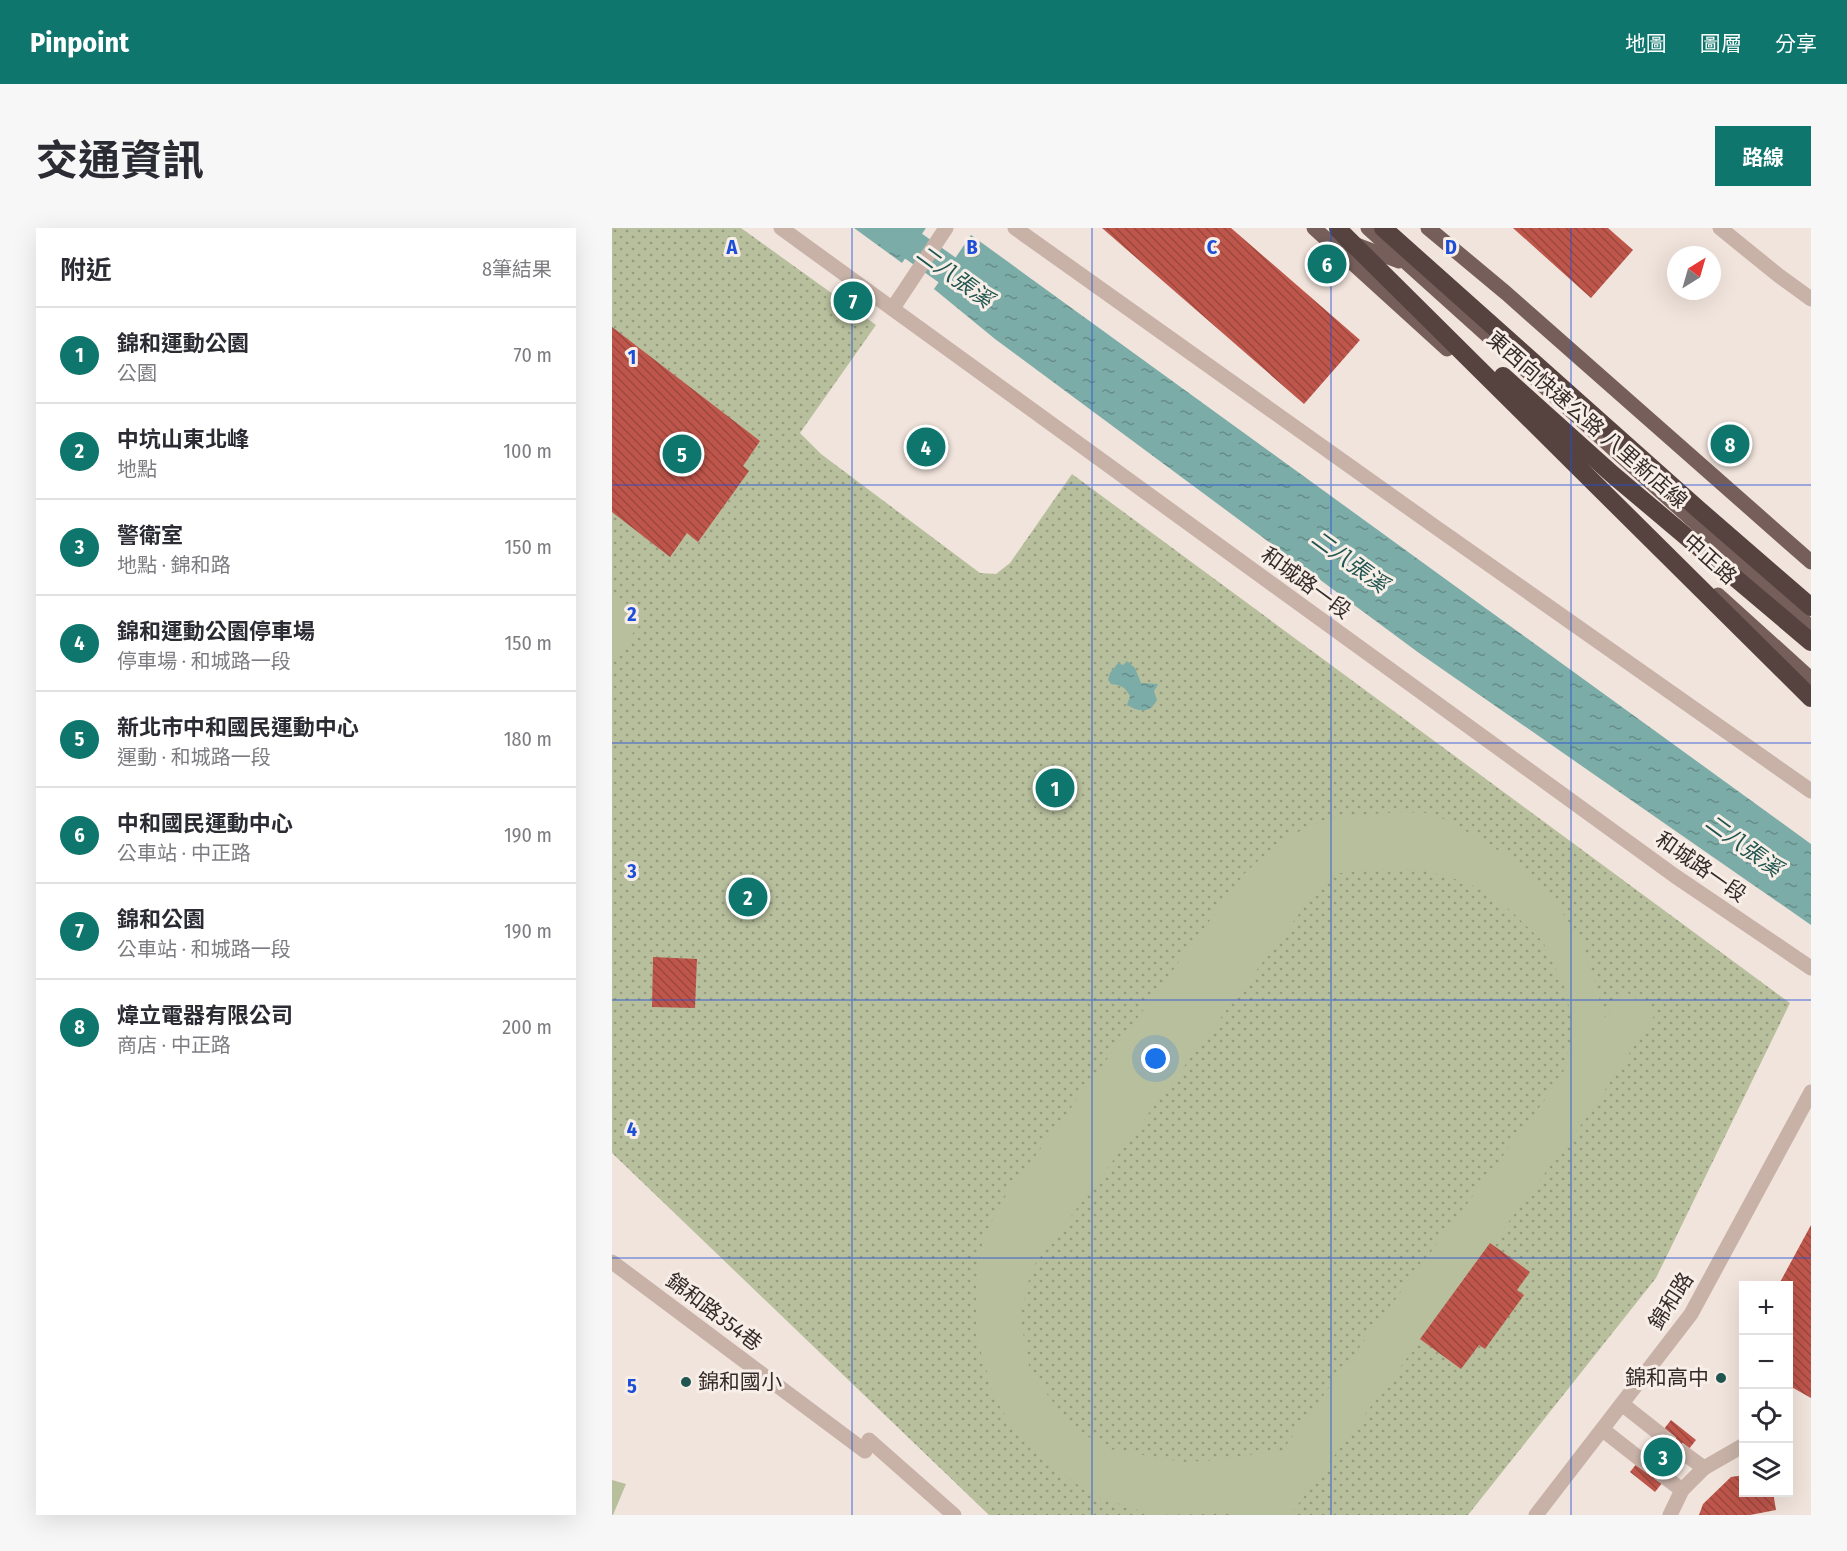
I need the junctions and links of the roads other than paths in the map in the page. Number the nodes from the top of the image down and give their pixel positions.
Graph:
1 (780, 228) edge
2 (946, 228) edge
3 (1015, 228) edge
4 (1338, 228) edge
5 (1368, 228) edge
6 (1383, 228) edge
7 (1430, 228) edge
8 (1720, 228) edge
9 (1315, 229) edge
10 (1408, 264) junction
11 (1811, 299) edge
12 (892, 308) junction
13 (1811, 562) edge
14 (1807, 613) edge
15 (1811, 630) edge
16 (1811, 642) edge
17 (1811, 679) edge
18 (1811, 698) edge
19 (1811, 791) edge
20 (1811, 968) edge
21 (1811, 1092) edge
22 (612, 1262) edge
23 (1622, 1404) junction
24 (1603, 1430) junction
25 (1660, 1434) tunnel mouth
26 (1739, 1447) edge
27 (1686, 1454) tunnel mouth
28 (1640, 1459) tunnel mouth
29 (1704, 1468) junction
30 (1666, 1478) tunnel mouth
31 (1682, 1490) junction
32 (954, 1515) edge
33 (1536, 1515) edge
34 (1670, 1515) edge

1 - 12 street, 和城路一段
2 - 12 street
3 - 19 street
4 - 16 highway, 東西向快速公路 八里新店線, bridge
4 - 18 highway, bridge
5 - 10 main road, 中正路
6 - 14 highway, 東西向快速公路 八里新店線
7 - 13 main road
8 - 11 street
9 - 10 main road
9 - 17 main road, 中正路
10 - 14 main road, 中正路
12 - 20 street, 和城路一段
14 - 15 main road, 中正路
21 - 23 street, 錦和路
22 - 32 street, 錦和路354巷
23 - 24 street, 錦和路
23 - 25 street
24 - 28 street
24 - 33 street, 錦和路
26 - 29 street
27 - 29 street
29 - 31 street
30 - 31 street
31 - 34 street

